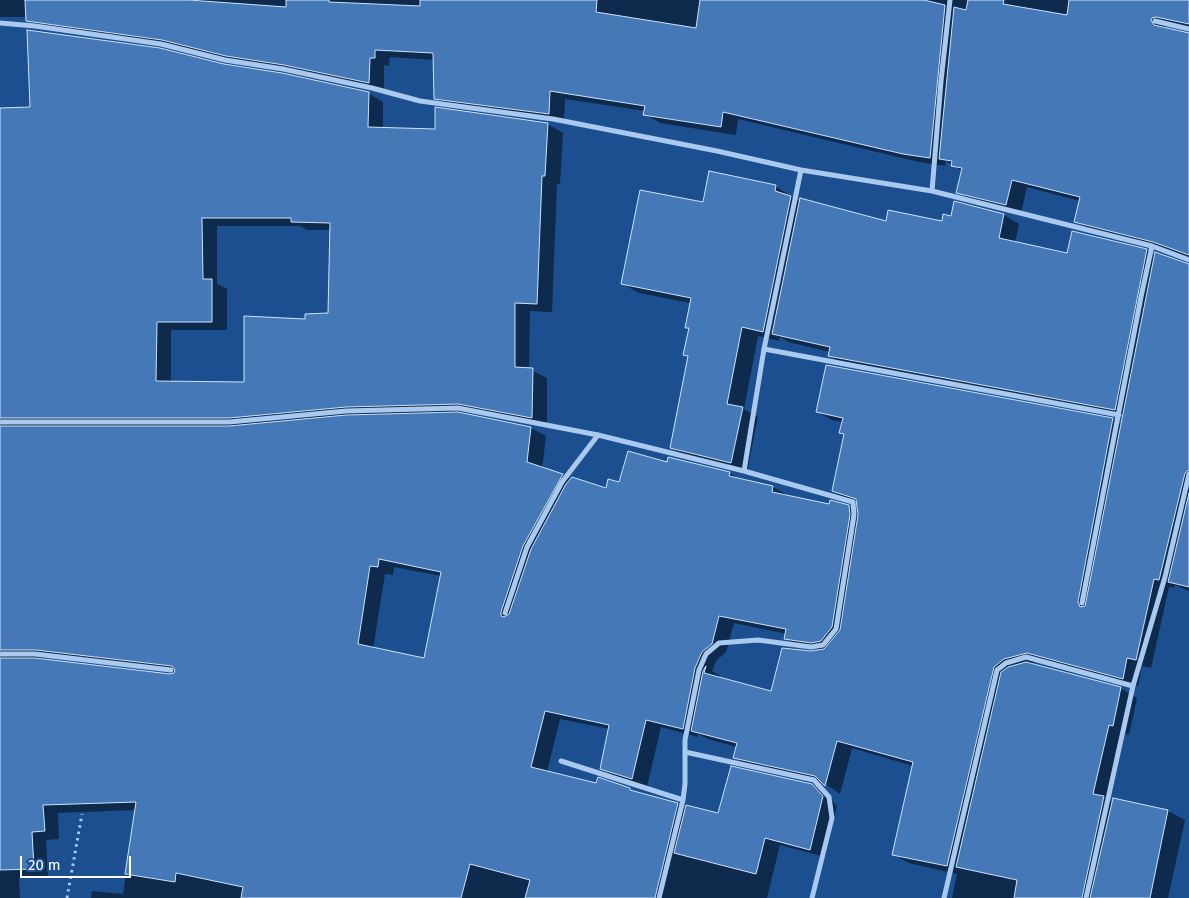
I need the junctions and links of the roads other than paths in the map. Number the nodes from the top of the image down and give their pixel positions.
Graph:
1 (950, 0) edge
2 (1154, 21) dead end
3 (0, 23) edge
4 (1189, 29) edge
5 (801, 170) junction
6 (932, 191) junction
7 (1152, 246) junction
8 (1189, 260) edge
9 (764, 349) junction
10 (1119, 415) junction
11 (0, 422) edge
12 (598, 435) junction
13 (744, 472) junction
14 (1189, 474) edge
15 (1082, 603) dead end
16 (505, 613) dead end
17 (0, 654) edge
18 (171, 670) dead end
19 (1133, 686) junction
20 (685, 752) junction
21 (561, 761) dead end
22 (683, 800) junction
23 (659, 898) edge
24 (812, 898) edge
25 (944, 898) edge
26 (1086, 898) edge

1 - 6 street
2 - 4 street
3 - 5 street
5 - 6 street
5 - 9 street
6 - 7 street
7 - 8 street
7 - 10 street
9 - 10 street
9 - 13 street
10 - 15 street
11 - 12 street
12 - 13 street
12 - 16 street
13 - 20 street
14 - 19 street
17 - 18 street
19 - 25 street
19 - 26 street
20 - 22 street
20 - 24 street
21 - 22 street
22 - 23 street

